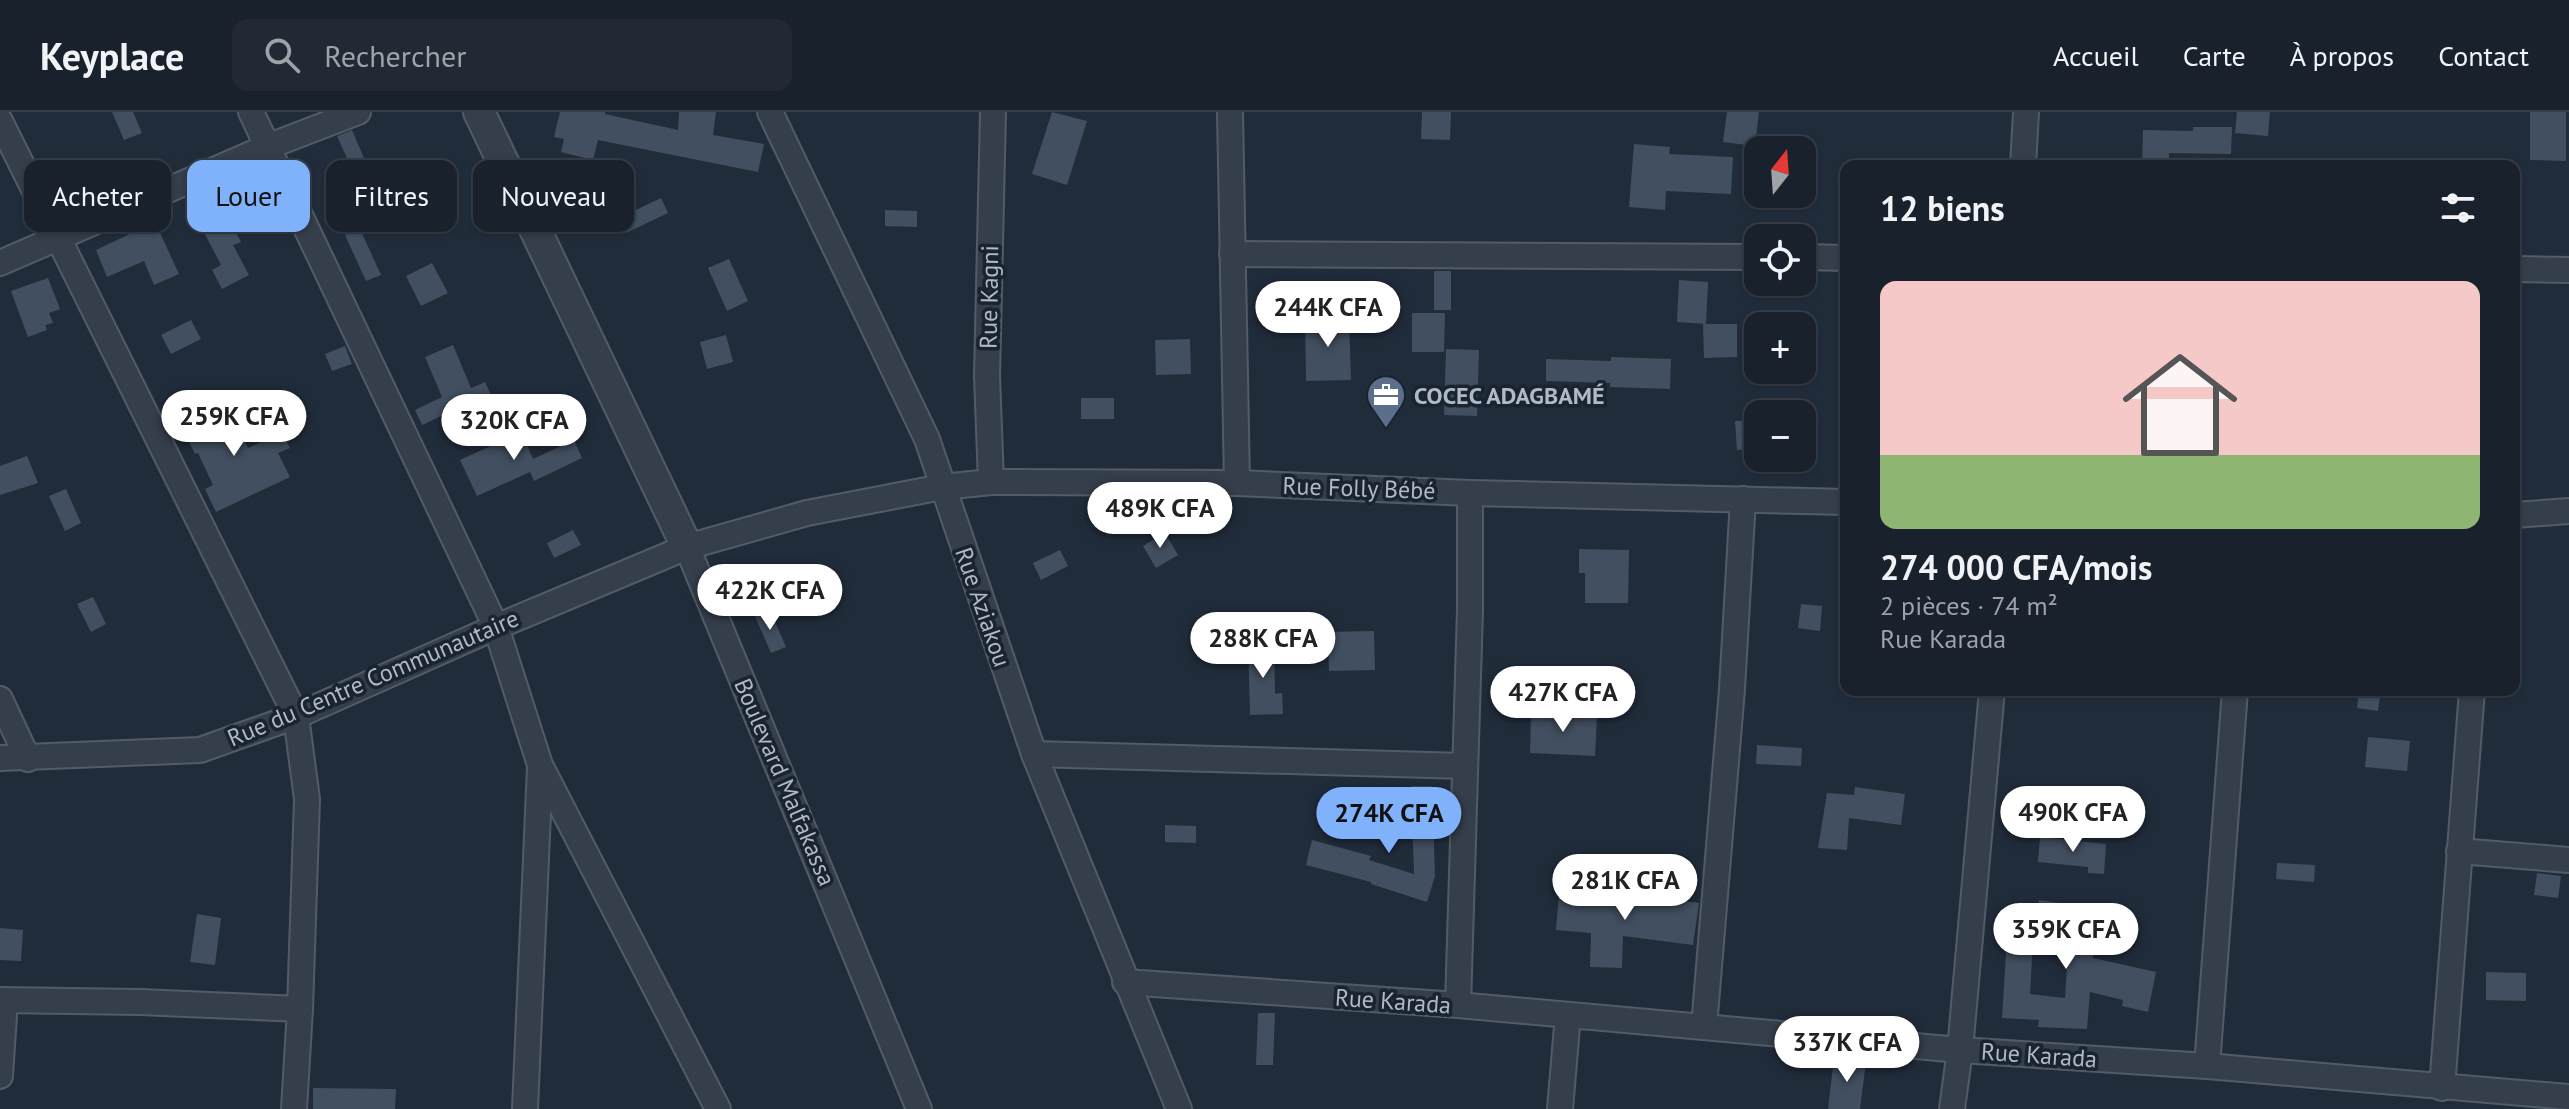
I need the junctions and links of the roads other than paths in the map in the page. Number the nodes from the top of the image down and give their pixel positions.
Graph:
1 (251, 112) edge
2 (358, 112) edge
3 (479, 112) edge
4 (770, 112) edge
5 (993, 112) edge
6 (1230, 112) edge
7 (2026, 112) edge
8 (0, 121) edge
9 (267, 147) junction
10 (2023, 160) edge
11 (57, 238) junction
12 (1232, 254) junction
13 (1744, 257) edge
14 (1816, 257) edge
15 (1840, 258) edge
16 (0, 263) edge
17 (2520, 269) edge
18 (2569, 270) edge
19 (991, 482) junction
20 (1237, 483) junction
21 (942, 487) junction
22 (1470, 493) junction
23 (1743, 499) junction
24 (1840, 502) edge
25 (2569, 511) edge
26 (2520, 515) edge
27 (687, 547) junction
28 (496, 627) junction
29 (1991, 696) edge
30 (2235, 696) edge
31 (2472, 696) edge
32 (0, 699) edge
33 (296, 716) junction
34 (1034, 754) junction
35 (0, 758) edge
36 (28, 759) junction
37 (540, 765) junction
38 (1465, 766) junction
39 (2459, 851) junction
40 (2569, 860) edge
41 (1125, 982) junction
42 (2, 1000) edge
43 (1458, 1005) junction
44 (300, 1009) junction
45 (1568, 1015) junction
46 (1704, 1027) junction
47 (1960, 1050) junction
48 (2207, 1066) junction
49 (0, 1076) edge
50 (2442, 1088) junction
51 (2569, 1097) edge
52 (294, 1109) edge
53 (525, 1109) edge
54 (718, 1109) edge
55 (919, 1109) edge
56 (1179, 1109) edge
57 (1560, 1109) edge
58 (1952, 1109) edge

1 - 9 street
2 - 9 street
3 - 27 street, Boulevard Malfakassa
4 - 21 street, Rue Aziakou
5 - 19 street, Rue Kagni
6 - 12 street
7 - 10 street
8 - 11 street
9 - 11 street
9 - 28 street
11 - 16 street
11 - 33 street
12 - 13 street
12 - 20 street
14 - 15 street
17 - 18 street
19 - 20 street, Rue Folly Bébé
19 - 21 street, Rue Folly Bébé
20 - 22 street, Rue Folly Bébé
21 - 27 street, Rue Folly Bébé
21 - 34 street, Rue Aziakou
22 - 23 street, Rue Folly Bébé
22 - 38 street
23 - 24 street, Rue Folly Bébé
23 - 46 street
25 - 26 street
27 - 28 street, Rue du Centre Communautaire
27 - 55 street, Boulevard Malfakassa
28 - 33 street, Rue du Centre Communautaire
28 - 37 street
29 - 47 street
30 - 48 street
31 - 39 street
32 - 36 street
33 - 36 street, Rue du Centre Communautaire
33 - 44 street
34 - 38 street
34 - 41 street, Rue Aziakou
35 - 36 street, Rue du Centre Communautaire
37 - 53 street
37 - 54 street
38 - 43 street
39 - 40 street
39 - 50 street
41 - 43 street, Rue Karada
41 - 56 street, Rue Aziakou
42 - 44 street
42 - 49 street
43 - 45 street, Rue Karada
44 - 52 street
45 - 46 street, Rue Karada
45 - 57 street
46 - 47 street, Rue Karada
47 - 48 street, Rue Karada
47 - 58 street
48 - 50 street, Rue Karada
50 - 51 street, Rue Karada

